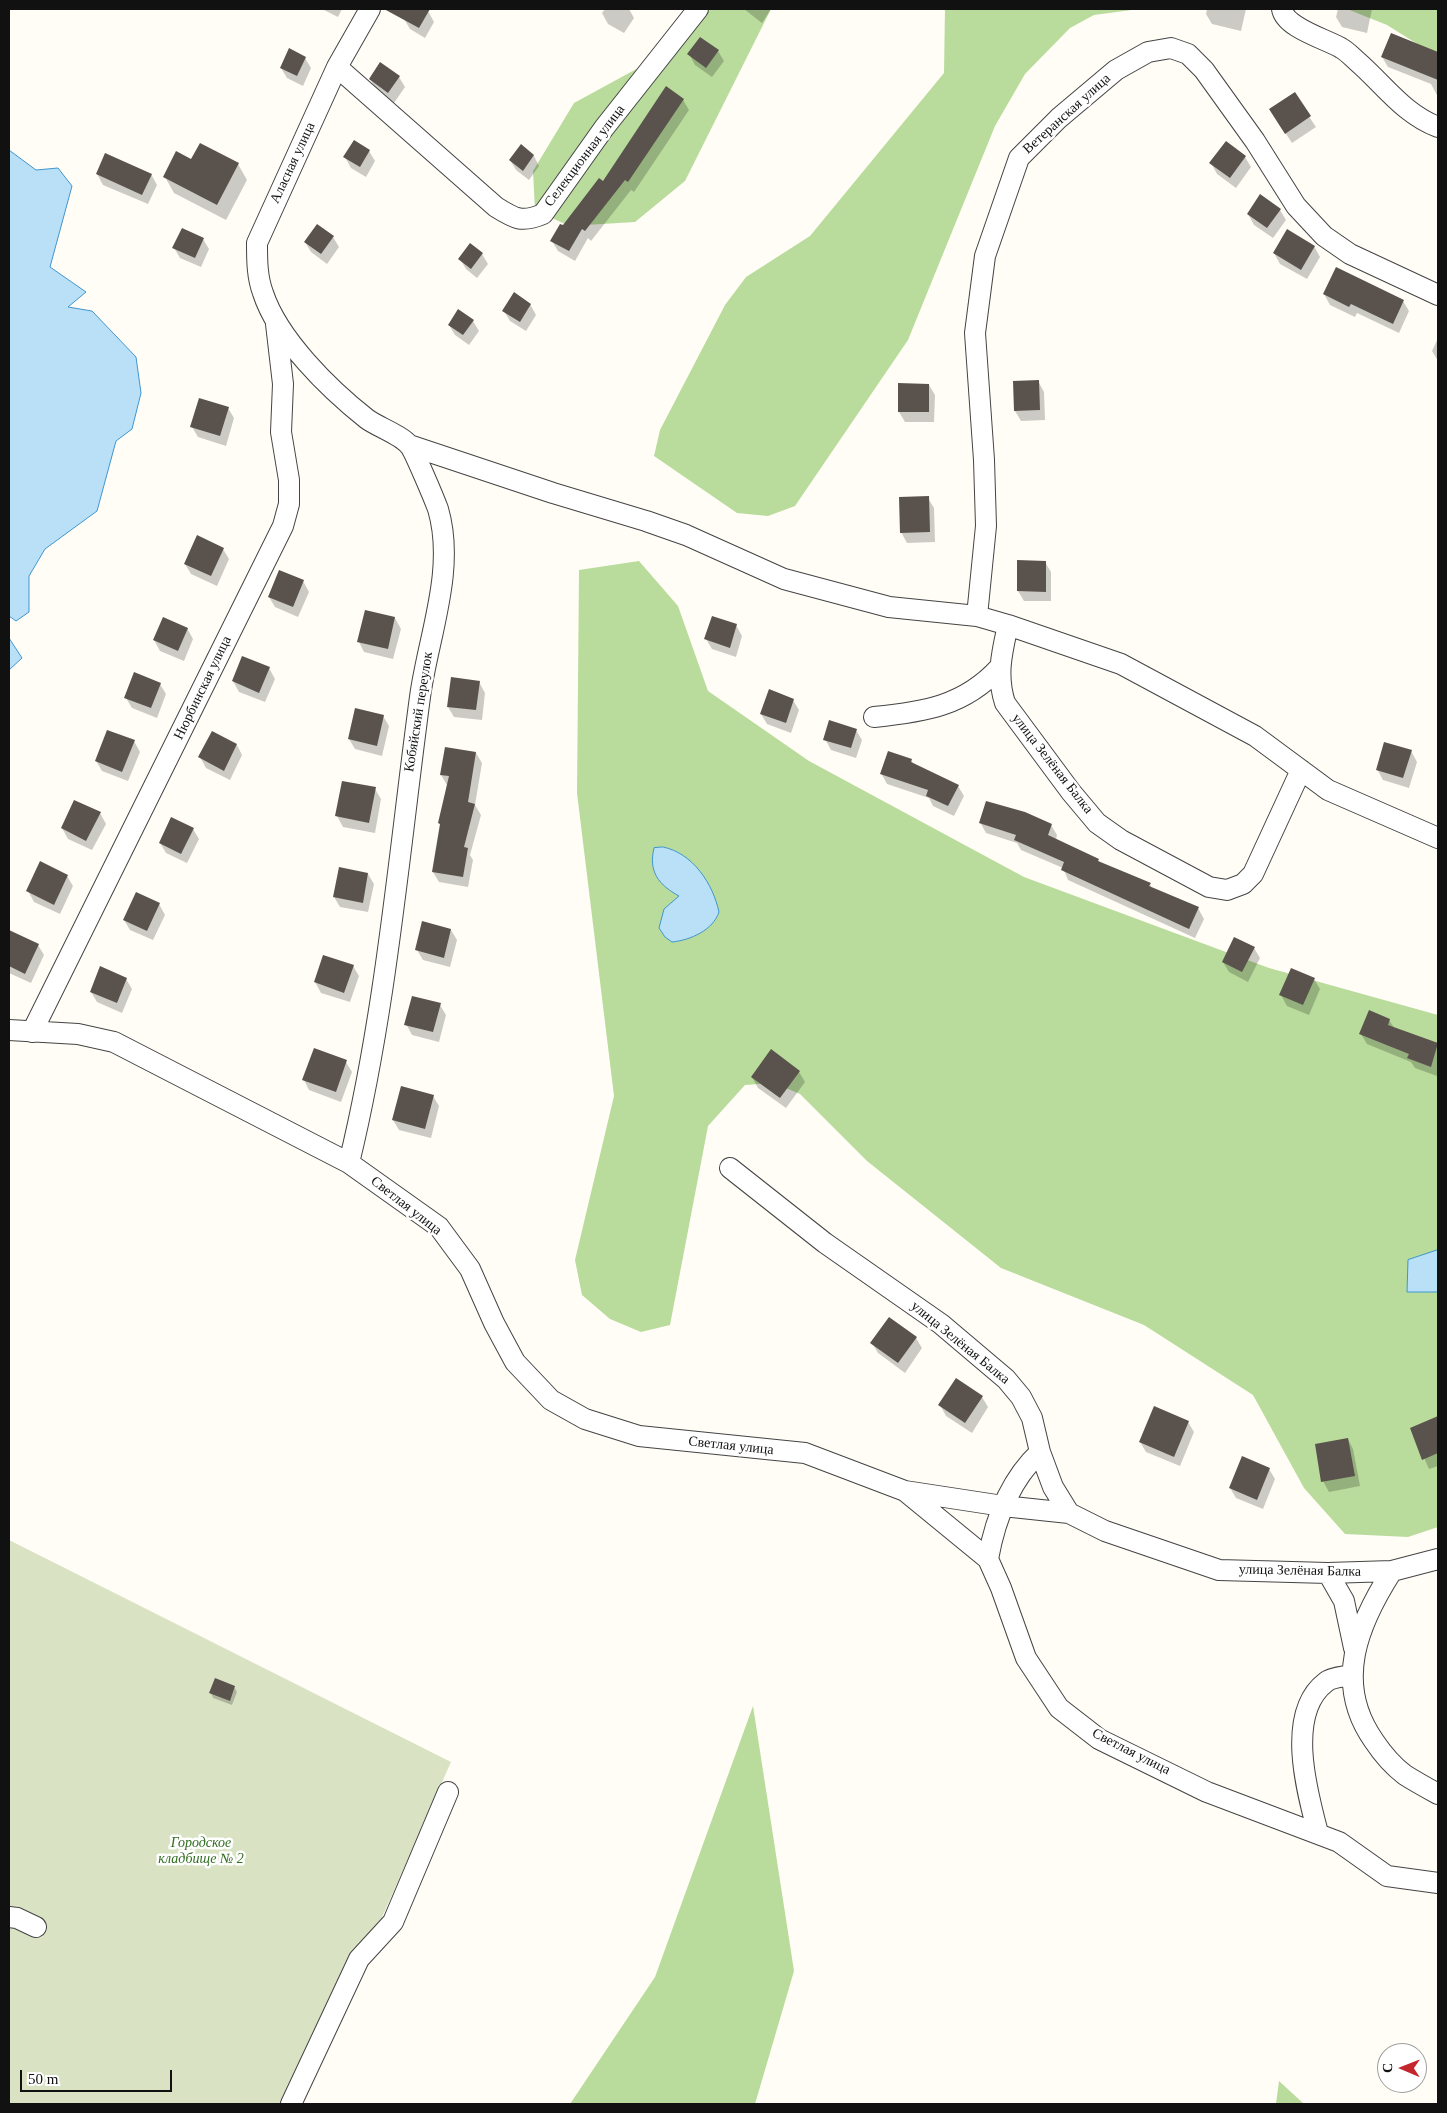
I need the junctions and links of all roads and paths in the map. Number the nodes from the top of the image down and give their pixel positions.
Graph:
1 (370, 9) edge
2 (698, 9) edge
3 (1282, 9) edge
4 (336, 67) junction
5 (1438, 127) edge
6 (1438, 295) edge
7 (276, 324) junction
8 (409, 445) junction
9 (977, 616) junction
10 (1008, 625) junction
11 (999, 668) junction
12 (874, 717) dead end
13 (1302, 770) junction
14 (1438, 838) edge
15 (9, 1030) edge
16 (32, 1032) junction
17 (349, 1163) junction
18 (730, 1168) dead end
19 (1040, 1452) junction
20 (905, 1491) junction
21 (1003, 1506) junction
22 (1069, 1513) junction
23 (988, 1559) junction
24 (1438, 1559) edge
25 (1392, 1571) junction
26 (1328, 1573) junction
27 (1355, 1649) junction
28 (1352, 1675) junction
29 (448, 1792) dead end
30 (1438, 1794) edge
31 (1318, 1833) junction
32 (1438, 1883) edge
33 (9, 1917) edge
34 (36, 1927) dead end
35 (291, 2104) edge

1 - 4 street, Аласная улица
2 - 4 street, Селекционная улица
3 - 5 street
4 - 7 street, Аласная улица
6 - 9 street, Ветеранская улица
7 - 8 street
7 - 16 street, Нюрбинская улица
8 - 9 street
8 - 17 street, Кобяйский переулок
9 - 10 street
10 - 11 street, улица Зелёная Балка
10 - 13 street
11 - 12 street
11 - 13 street, улица Зелёная Балка
13 - 14 street
15 - 16 street, Светлая улица
16 - 17 street, Светлая улица
17 - 20 street, Светлая улица
18 - 19 street, улица Зелёная Балка
19 - 21 street
19 - 22 street, улица Зелёная Балка
20 - 21 street
20 - 23 street, Светлая улица
21 - 22 street
21 - 23 street
22 - 26 street, улица Зелёная Балка
23 - 31 street, Светлая улица
24 - 25 street, улица Зелёная Балка
25 - 26 street, улица Зелёная Балка
25 - 27 street
26 - 27 street
27 - 28 street
28 - 30 street
28 - 31 street
29 - 35 street
31 - 32 street, Светлая улица
33 - 34 street

